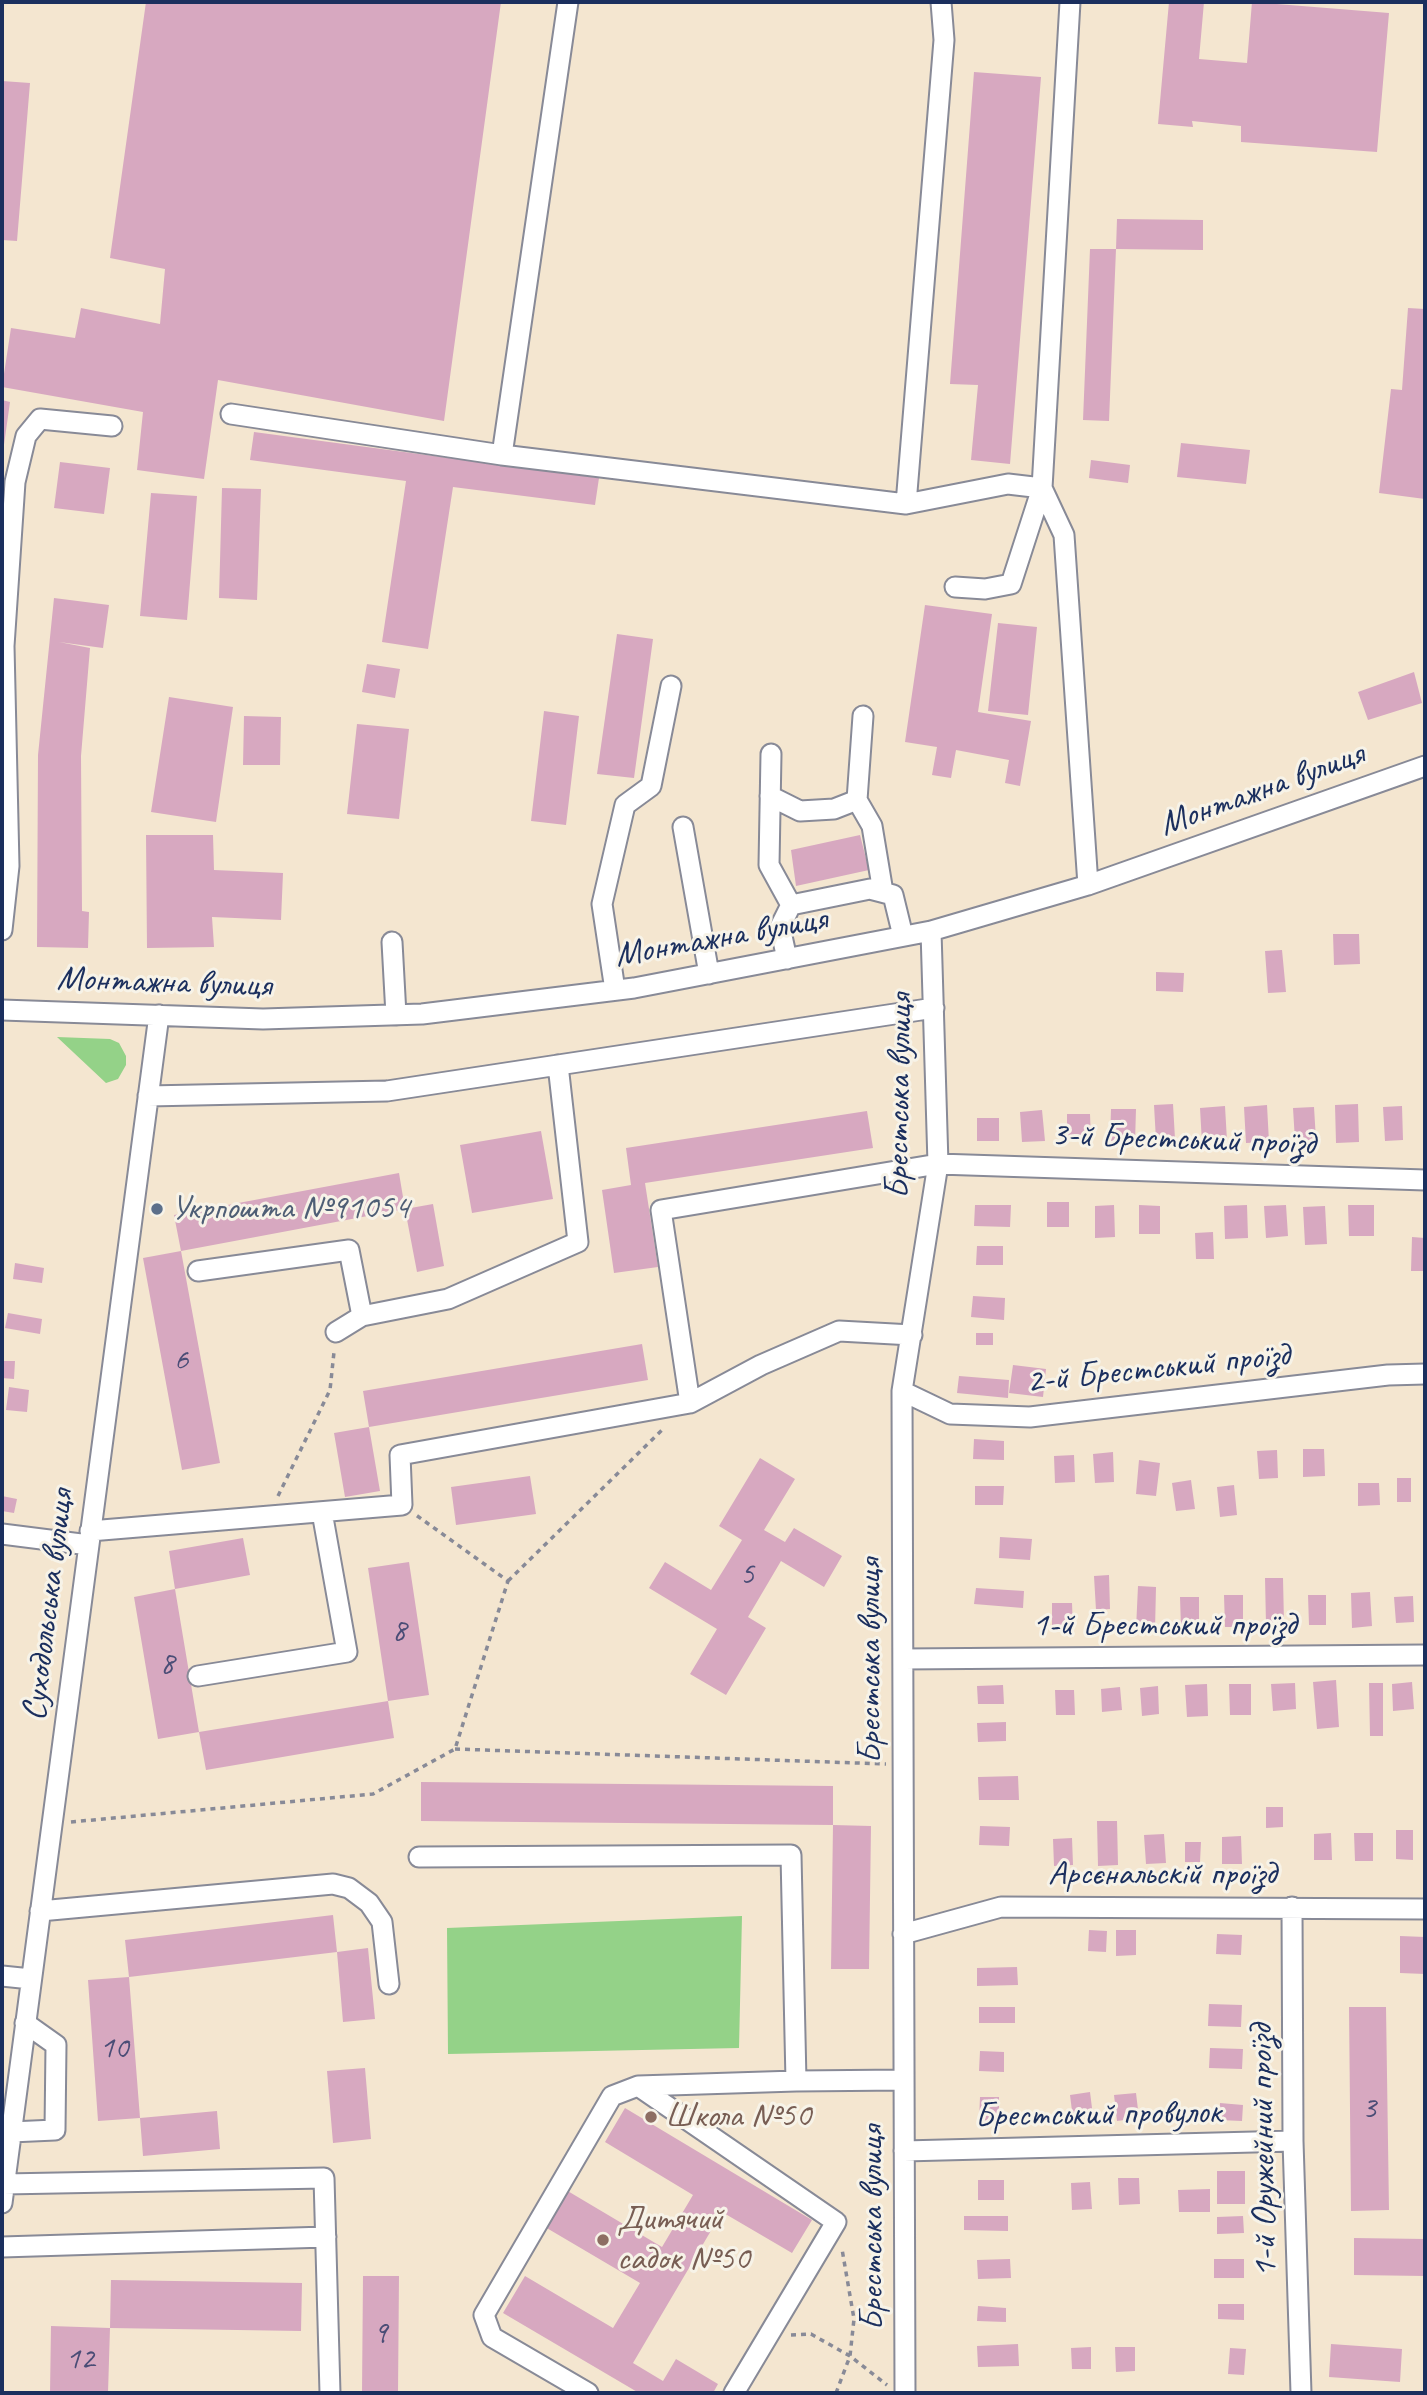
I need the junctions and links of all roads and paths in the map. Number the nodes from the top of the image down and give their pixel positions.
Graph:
1 (569, 2) edge
2 (941, 2) edge
3 (1070, 2) edge
4 (231, 414) dead end
5 (112, 426) dead end
6 (502, 455) junction
7 (1042, 488) junction
8 (906, 504) junction
9 (955, 587) dead end
10 (671, 686) dead end
11 (863, 716) dead end
12 (771, 754) dead end
13 (1425, 766) edge
14 (770, 796) junction
15 (857, 800) junction
16 (683, 827) dead end
17 (1088, 885) junction
18 (883, 892) junction
19 (791, 905) junction
20 (2, 930) edge
21 (931, 931) junction
22 (903, 936) junction
23 (392, 942) dead end
24 (786, 959) junction
25 (709, 974) junction
26 (615, 990) junction
27 (934, 1008) junction
28 (2, 1010) edge
29 (396, 1014) junction
30 (159, 1015) junction
31 (558, 1065) junction
32 (148, 1096) junction
33 (938, 1164) junction
34 (1425, 1180) edge
35 (198, 1270) dead end
36 (362, 1316) junction
37 (336, 1332) joint
38 (912, 1335) junction
39 (1425, 1374) edge
40 (902, 1391) junction
41 (690, 1403) junction
42 (402, 1505) junction
43 (322, 1512) junction
44 (268, 1516) junction
45 (2, 1534) edge
46 (90, 1538) junction
47 (508, 1581) junction
48 (1425, 1655) edge
49 (903, 1659) junction
50 (198, 1676) dead end
51 (455, 1749) junction
52 (886, 1764) dead end
53 (52, 1824) junction
54 (419, 1857) dead end
55 (1292, 1907) junction
56 (1425, 1909) edge
57 (40, 1911) junction
58 (903, 1934) junction
59 (2, 1976) edge
60 (31, 1979) junction
61 (389, 1984) dead end
62 (25, 2023) junction
63 (903, 2080) junction
64 (796, 2081) junction
65 (638, 2086) junction
66 (11, 2132) junction
67 (1293, 2141) junction
68 (904, 2151) junction
69 (3, 2193) edge
70 (836, 2222) junction
71 (326, 2237) junction
72 (2, 2247) edge
73 (768, 2335) junction
74 (850, 2356) junction
75 (896, 2390) edge
76 (331, 2393) edge
77 (588, 2393) edge
78 (734, 2393) edge
79 (836, 2393) edge
80 (1301, 2393) edge

1 - 6 street
2 - 8 street
3 - 7 street
4 - 6 street
5 - 20 street
6 - 8 street
7 - 8 street
7 - 9 street
7 - 17 street
10 - 26 street
11 - 15 street
12 - 14 street
13 - 17 street, Монтажна вулиця
14 - 15 street
14 - 19 street
15 - 18 street
16 - 25 street
17 - 21 street, Монтажна вулиця
18 - 19 street
18 - 22 street
19 - 24 street
21 - 22 street, Монтажна вулиця
21 - 27 street, Брестська вулиця
22 - 24 street, Монтажна вулиця
23 - 29 street
24 - 25 street, Монтажна вулиця
25 - 26 street, Монтажна вулиця
26 - 29 street, Монтажна вулиця
27 - 31 street
27 - 33 street, Брестська вулиця
28 - 30 street, Монтажна вулиця
29 - 30 street, Монтажна вулиця
30 - 32 street, Суходольська вулиця
31 - 32 street
31 - 36 street
32 - 46 street, Суходольська вулиця
33 - 34 street, 3-й Брестський проїзд
33 - 38 street, Брестська вулиця
33 - 41 street, 3-й Брестський проїзд
35 - 36 street
36 - 37 street
37 - 44 path
38 - 40 street, Брестська вулиця
38 - 41 street
39 - 40 street, 2-й Брестський проїзд
40 - 49 street, Брестська вулиця
41 - 42 street
41 - 47 path
42 - 43 street
42 - 47 path
43 - 44 street
43 - 50 street
44 - 46 street
45 - 46 street
46 - 53 street, Суходольська вулиця
47 - 51 path
48 - 49 street, 1-й Брестський проїзд
49 - 58 street, Брестська вулиця
51 - 52 path
51 - 53 path
53 - 57 street, Суходольська вулиця
54 - 64 street
55 - 56 street, Арсєнальскій проїзд
55 - 58 street, Арсєнальскій проїзд
55 - 67 street, 1-й Оружейний проїзд
57 - 60 street, Суходольська вулиця
57 - 61 street
58 - 63 street, Брестська вулиця
59 - 60 street
60 - 62 street, Суходольська вулиця
62 - 66 street, Суходольська вулиця
62 - 66 street
63 - 64 street
63 - 68 street, Брестська вулиця
64 - 65 street
65 - 70 street
65 - 77 street
66 - 69 street, Суходольська вулиця
67 - 68 street, Брестський провулок
67 - 80 street, 1-й Оружейний проїзд
68 - 75 street, Брестська вулиця
69 - 71 street
70 - 73 street
70 - 74 path
71 - 72 street
71 - 76 street
73 - 74 path
73 - 78 street
74 - 75 path
74 - 79 path

